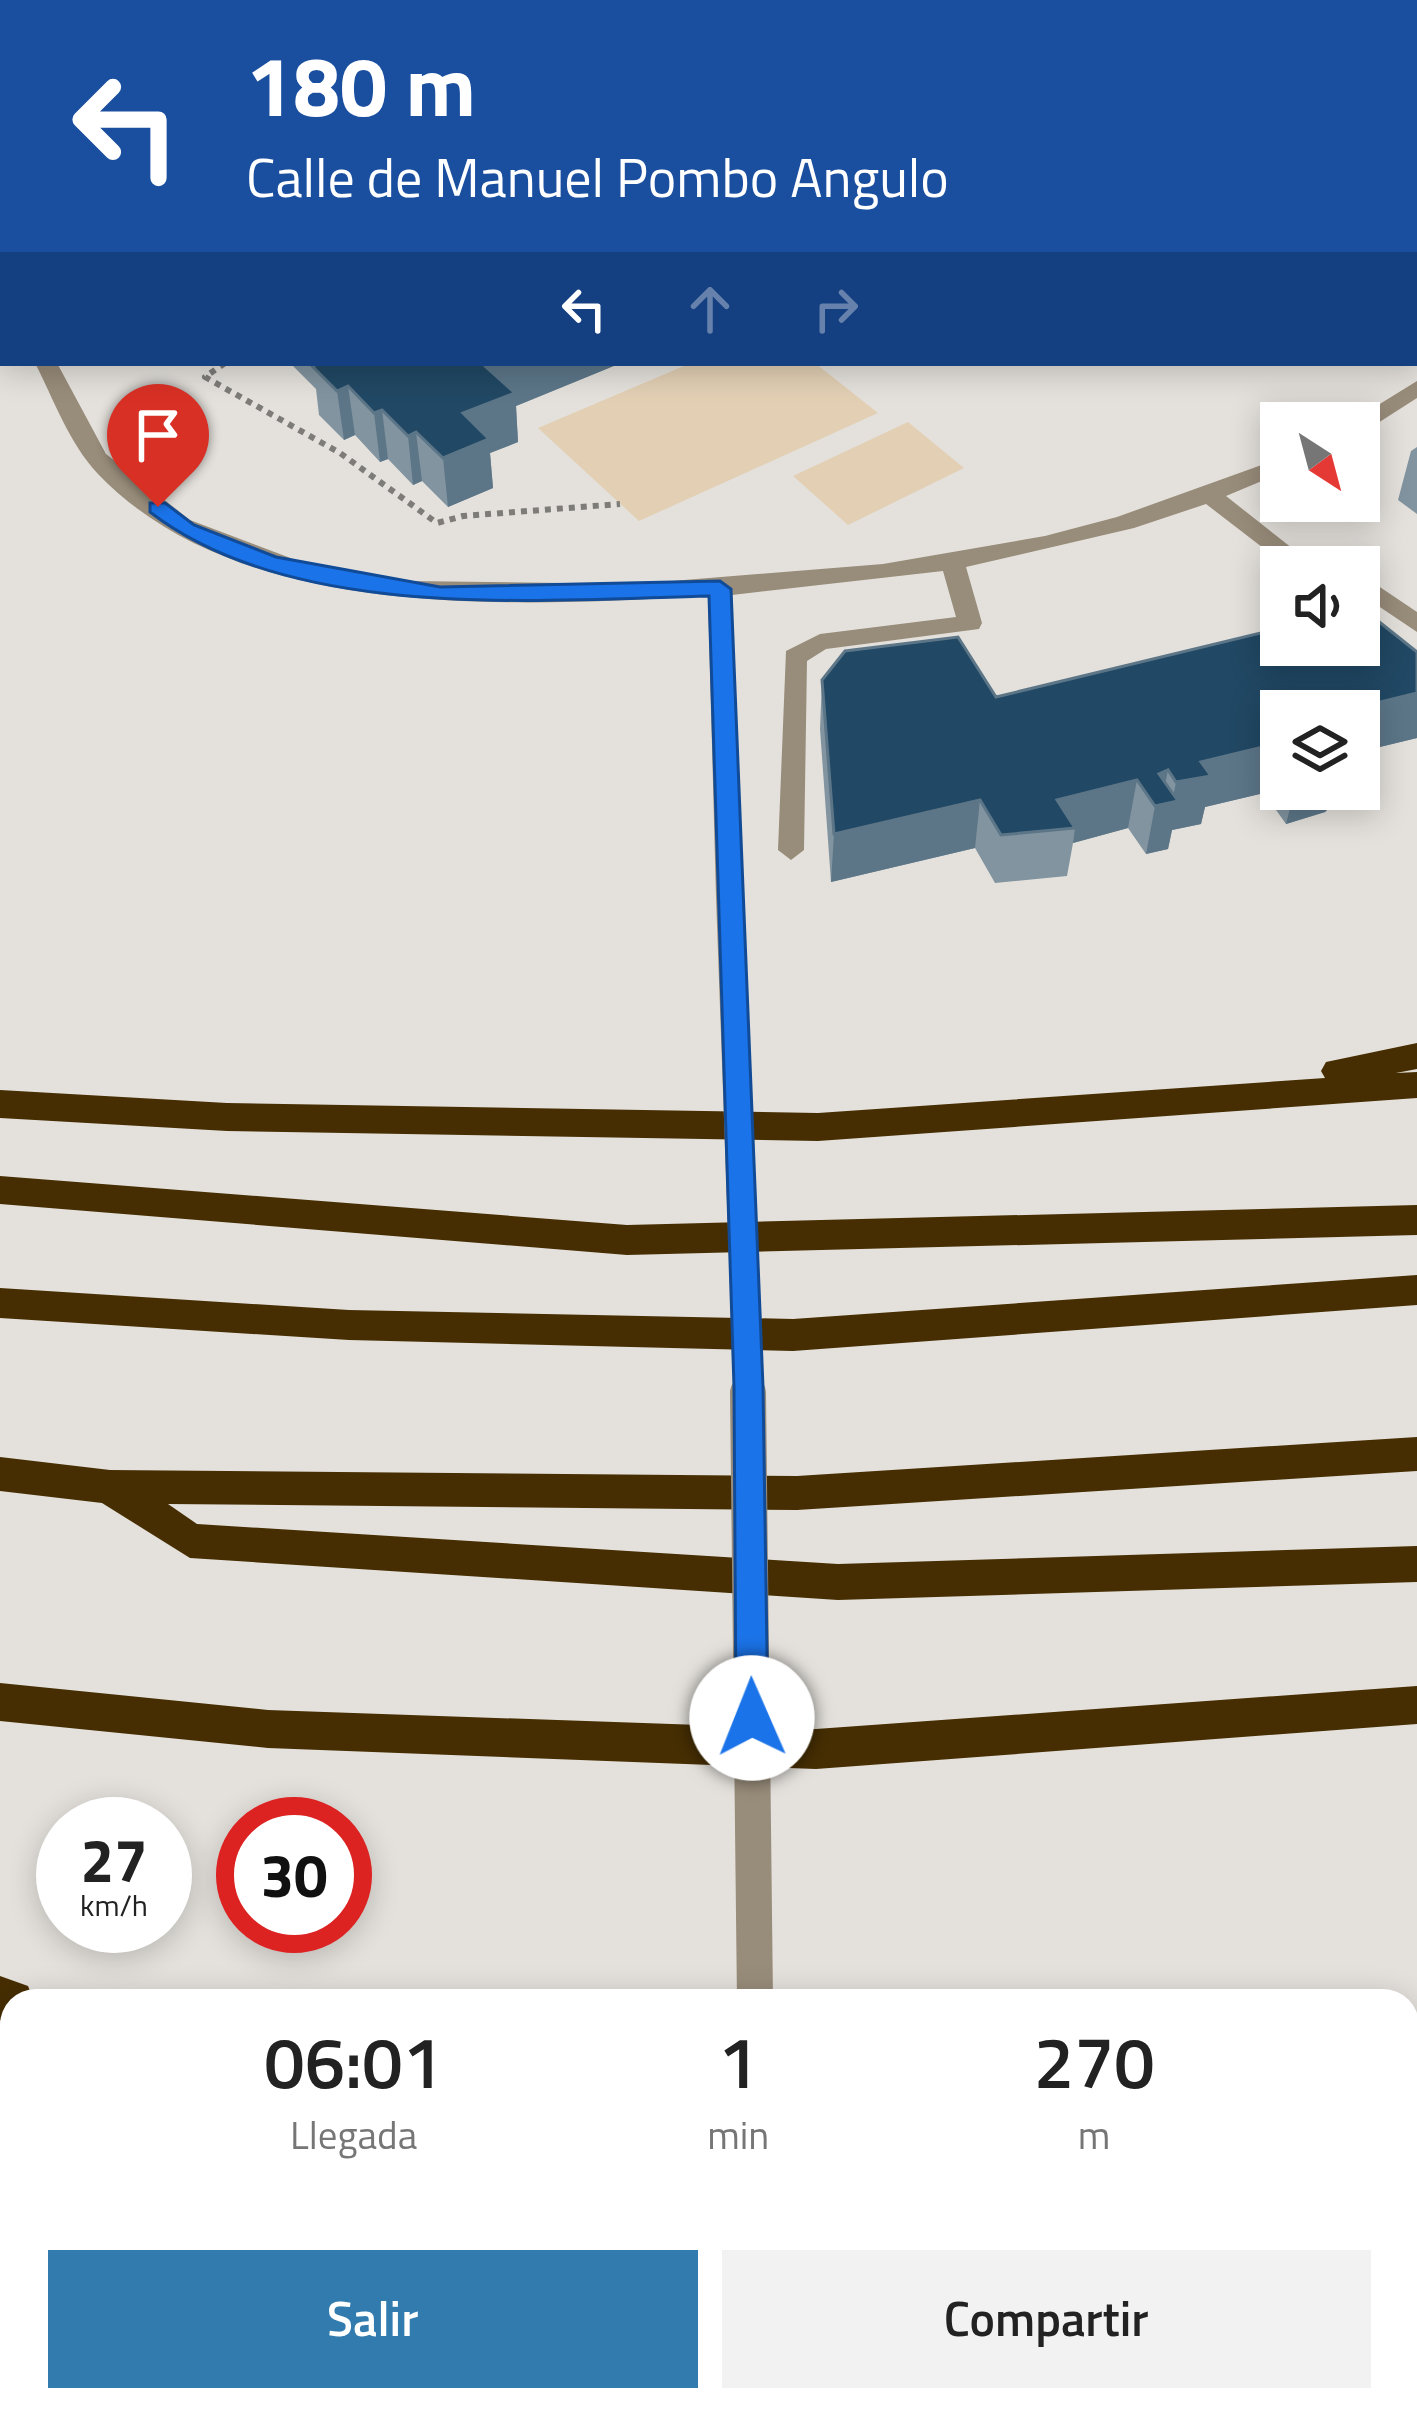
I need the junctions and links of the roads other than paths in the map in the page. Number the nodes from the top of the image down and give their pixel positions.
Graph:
1 (48, 366) edge
2 (1417, 388) edge
3 (1380, 412) edge
4 (1260, 473) edge
5 (1208, 494) junction
6 (1276, 546) edge
7 (953, 563) junction
8 (720, 589) junction
9 (1380, 597) edge
10 (1417, 624) edge
11 (791, 850) dead end
12 (1417, 1056) edge
13 (1417, 1085) edge
14 (0, 1104) edge
15 (1154, 1107) junction
16 (0, 1190) edge
17 (1417, 1220) edge
18 (1417, 1290) edge
19 (0, 1303) edge
20 (1417, 1454) edge
21 (0, 1474) edge
22 (110, 1487) junction
23 (1417, 1564) edge
24 (0, 1702) edge
25 (1417, 1706) edge
26 (755, 1989) edge

1 - 8 street
2 - 3 street
4 - 5 street
5 - 6 street
5 - 7 street
7 - 8 street
7 - 11 street
8 - 26 street, bridge
9 - 10 street
12 - 15 highway
13 - 15 highway
14 - 15 highway
16 - 17 highway
18 - 19 highway
20 - 22 highway
21 - 22 highway
22 - 23 highway
24 - 25 highway

